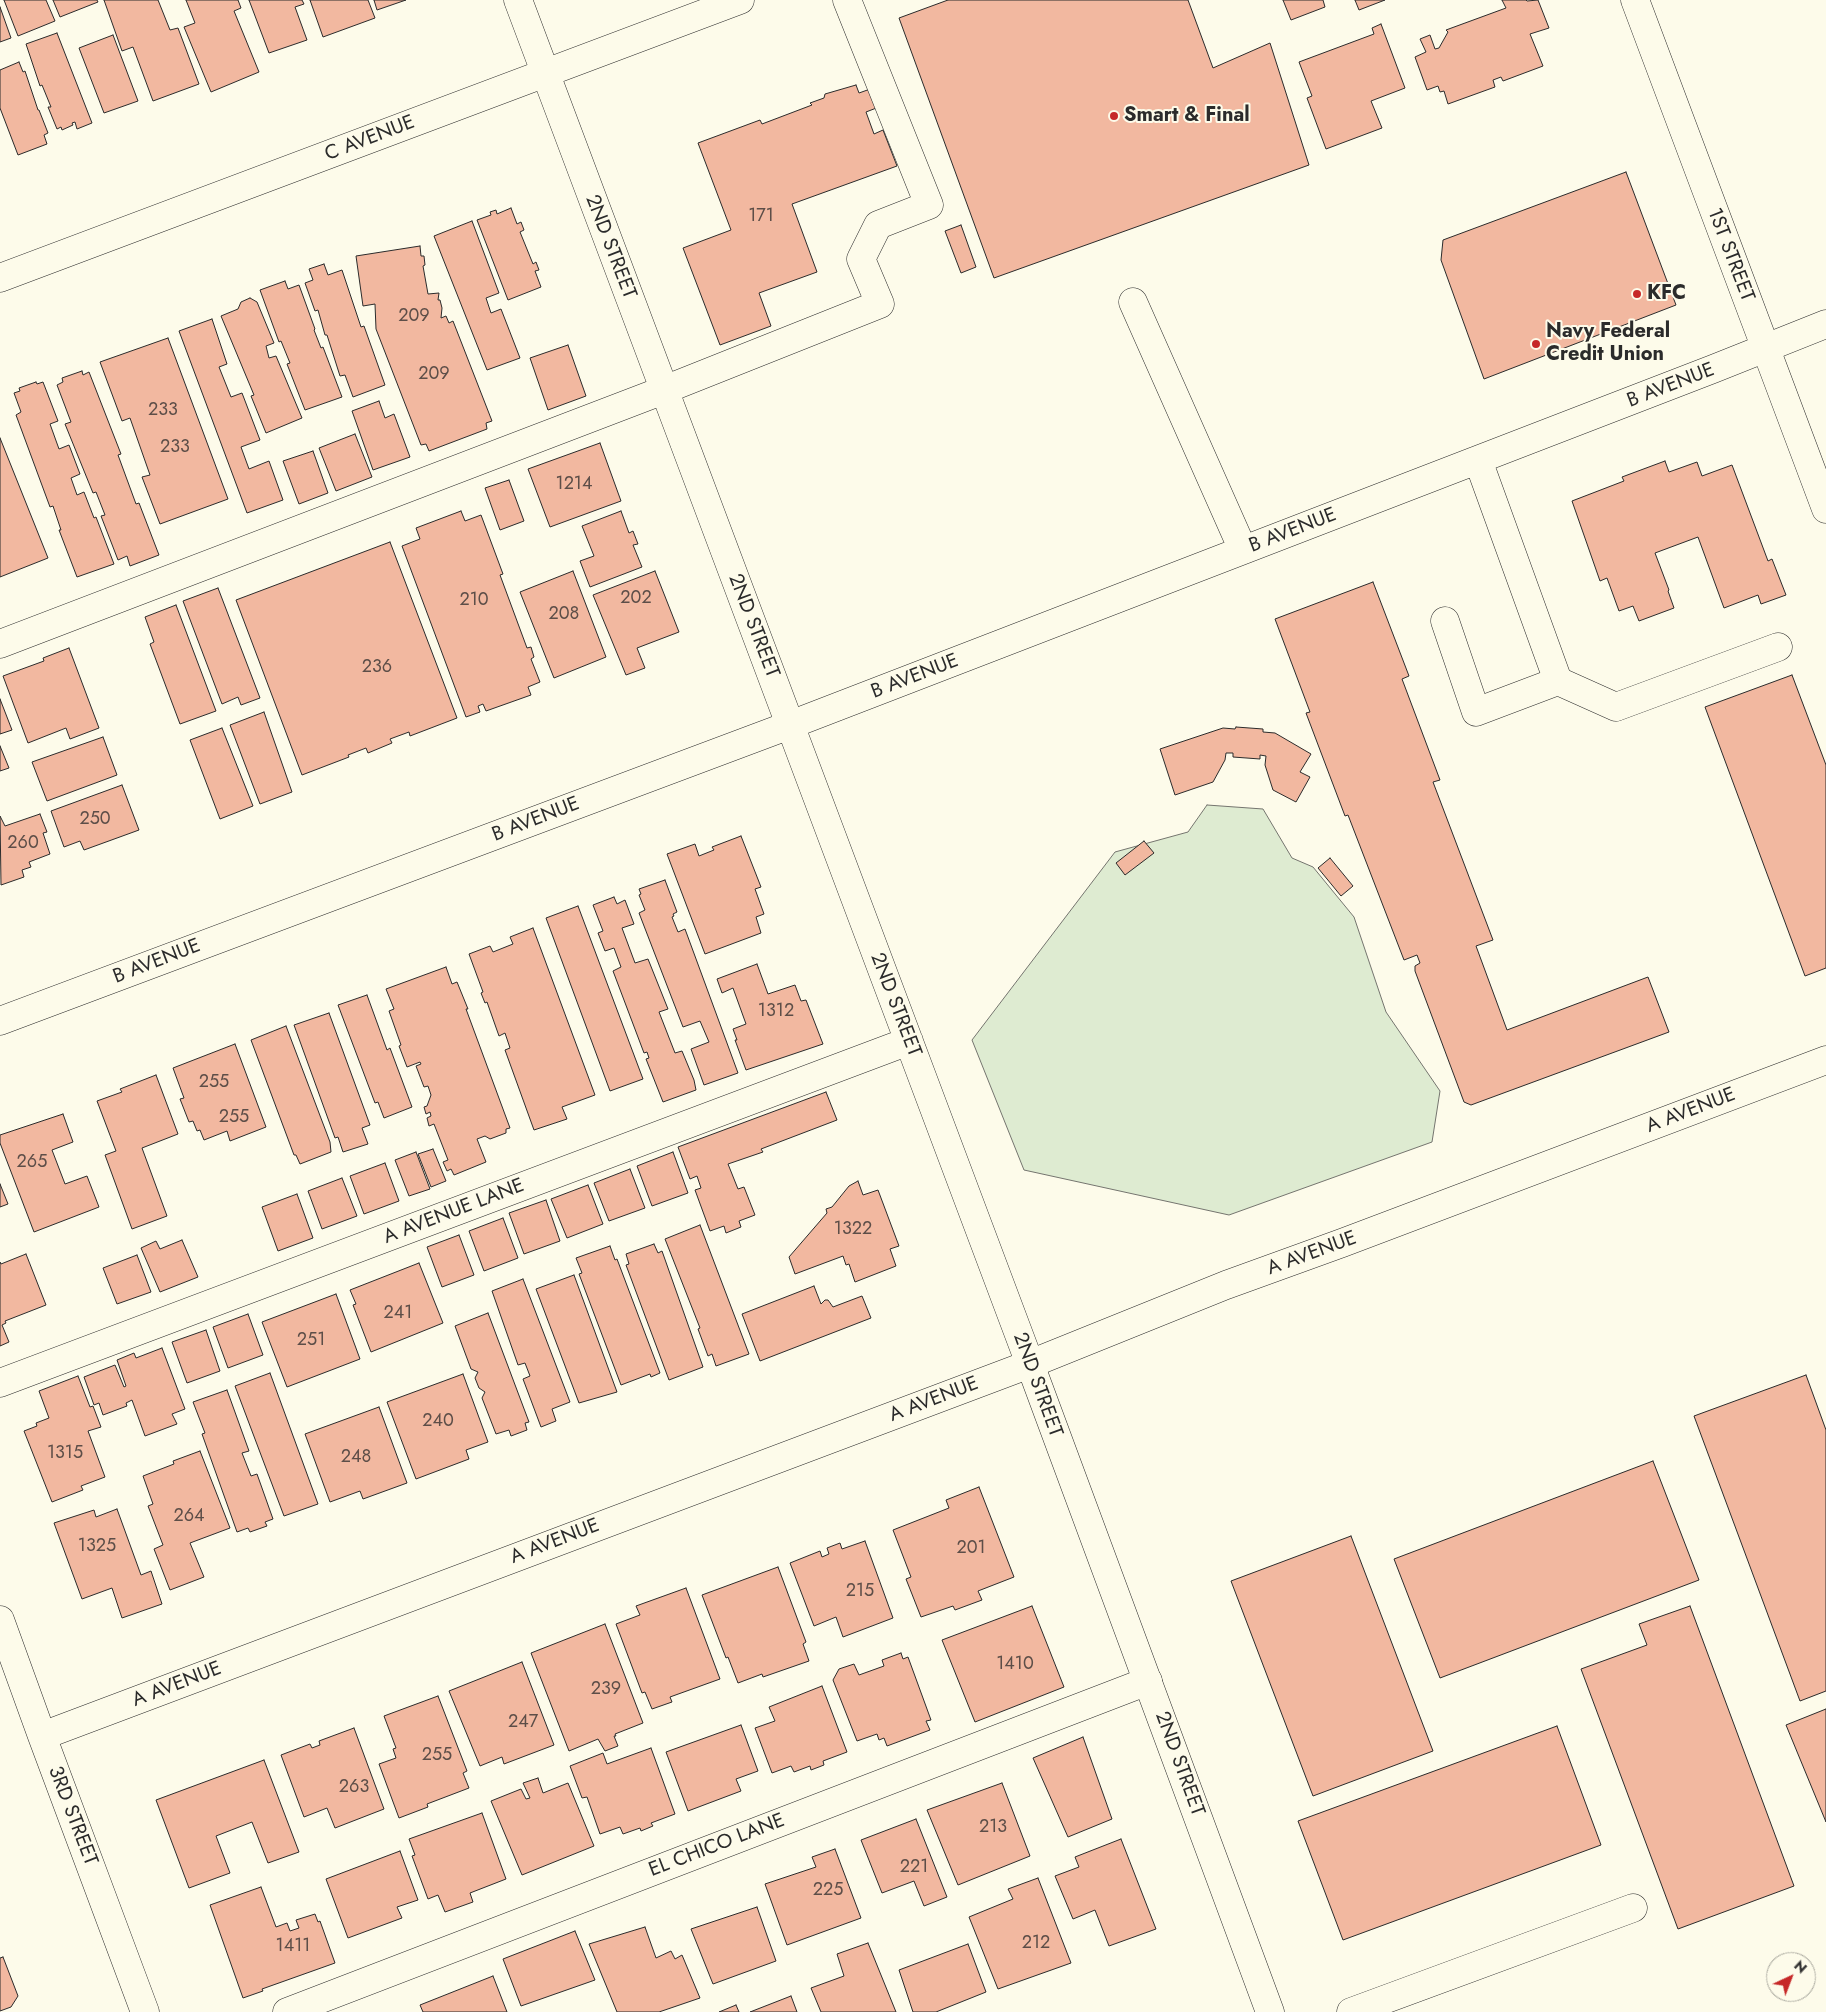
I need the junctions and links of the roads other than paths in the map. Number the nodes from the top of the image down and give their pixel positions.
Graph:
1 (518, 0) edge
2 (738, 0) edge
3 (847, 0) edge
4 (1635, 0) edge
5 (545, 73) junction
6 (0, 278) edge
7 (1133, 302) dead end
8 (1826, 324) edge
9 (1766, 349) junction
10 (664, 390) junction
11 (1478, 460) junction
12 (1826, 510) edge
13 (1243, 550) junction
14 (1445, 621) dead end
15 (0, 644) edge
16 (1778, 647) dead end
17 (1558, 681) junction
18 (790, 725) junction
19 (0, 1021) edge
20 (908, 1041) junction
21 (1826, 1060) edge
22 (1030, 1364) junction
23 (0, 1383) edge
24 (0, 1620) edge
25 (1148, 1680) junction
26 (42, 1736) junction
27 (1633, 1908) dead end
28 (1268, 2011) edge
29 (145, 2012) edge
30 (287, 2012) edge
31 (1351, 2012) edge

1 - 5 street, 2ND STREET
2 - 5 street, C AVENUE
3 - 10 street
4 - 9 street, 1ST STREET
5 - 6 street, C AVENUE
5 - 10 street, 2ND STREET
7 - 13 street
8 - 9 street, B AVENUE
9 - 11 street, B AVENUE
9 - 12 street, 1ST STREET
10 - 15 street
10 - 18 street, 2ND STREET
11 - 13 street, B AVENUE
11 - 17 street
13 - 18 street, B AVENUE
14 - 17 street
16 - 17 street
18 - 19 street, B AVENUE
18 - 20 street, 2ND STREET
20 - 22 street, 2ND STREET
20 - 23 street, A AVENUE LANE
21 - 22 street, A AVENUE
22 - 25 street, 2ND STREET
22 - 26 street, A AVENUE
24 - 26 street, 3RD STREET
25 - 28 street, 2ND STREET
25 - 30 street, EL CHICO LANE
26 - 29 street, 3RD STREET
27 - 31 street

